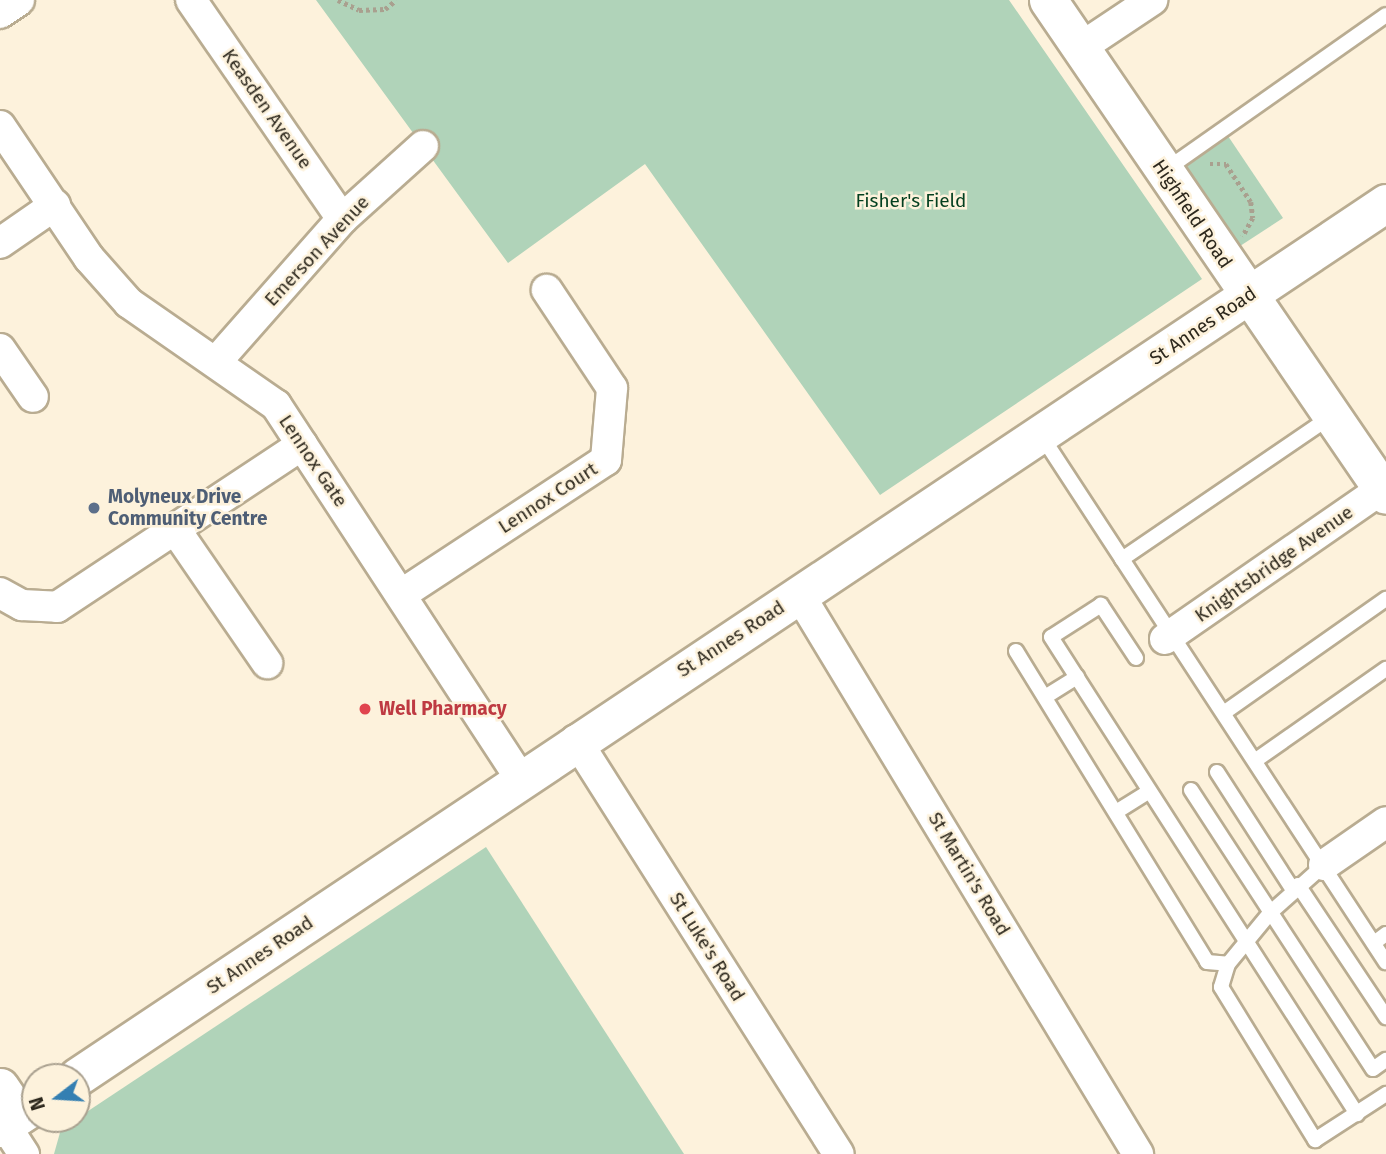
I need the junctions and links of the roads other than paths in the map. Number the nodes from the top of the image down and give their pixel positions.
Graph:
1 (19, 0) edge
2 (191, 0) edge
3 (1048, 0) edge
4 (1152, 0) edge
5 (0, 13) edge
6 (1386, 15) edge
7 (1080, 48) junction
8 (0, 127) edge
9 (423, 146) dead end
10 (1166, 176) junction
11 (1386, 204) edge
12 (55, 205) junction
13 (342, 219) junction
14 (0, 243) edge
15 (547, 290) dead end
16 (1248, 296) junction
17 (0, 349) edge
18 (216, 362) junction
19 (33, 397) dead end
20 (1330, 417) junction
21 (1041, 435) junction
22 (302, 445) junction
23 (1384, 492) edge
24 (175, 529) junction
25 (1122, 559) junction
26 (0, 593) edge
27 (402, 594) junction
28 (799, 594) junction
29 (1386, 599) edge
30 (1169, 636) junction
31 (1016, 651) dead end
32 (1136, 658) dead end
33 (267, 663) dead end
34 (1386, 669) edge
35 (1077, 677) junction
36 (1045, 697) junction
37 (1226, 712) junction
38 (576, 740) junction
39 (1256, 760) junction
40 (1217, 772) dead end
41 (521, 780) junction
42 (1191, 790) dead end
43 (1149, 791) junction
44 (1116, 812) junction
45 (1386, 822) edge
46 (1324, 865) junction
47 (1296, 887) junction
48 (1270, 913) junction
49 (1380, 939) edge
50 (1245, 943) junction
51 (1386, 961) edge
52 (1208, 962) junction
53 (1228, 964) junction
54 (1221, 987) junction
55 (1386, 1017) edge
56 (1386, 1060) edge
57 (91, 1068) edge
58 (1386, 1094) edge
59 (1357, 1114) junction
60 (839, 1154) edge
61 (1138, 1154) edge

1 - 5 street
2 - 13 street, Keasden Avenue
3 - 7 street, Highfield Road
4 - 7 street
6 - 10 lane
7 - 10 street, Highfield Road
8 - 12 street, Lennox Gate
9 - 13 street, Emerson Avenue
10 - 16 street, Highfield Road
11 - 16 street, St Annes Road
12 - 14 street
12 - 18 street, Lennox Gate
13 - 18 street, Emerson Avenue
15 - 27 street, Lennox Court
16 - 20 street, Highfield Road
16 - 21 street, St Annes Road
17 - 19 street
18 - 22 street, Lennox Gate
20 - 23 street, Highfield Road
20 - 25 lane
21 - 25 lane
21 - 28 street, St Annes Road
22 - 24 street
22 - 27 street, Lennox Gate
23 - 30 street, Knightsbridge Avenue
24 - 26 street
24 - 33 street
25 - 30 lane
27 - 41 street, Lennox Gate
28 - 38 street, St Annes Road
28 - 61 street, St Martin's Road
29 - 37 lane
30 - 37 lane
31 - 36 lane
32 - 35 lane
34 - 39 lane
35 - 36 lane
35 - 43 lane
36 - 44 lane
37 - 39 lane
38 - 41 street, St Annes Road
38 - 60 street, St Luke's Road
39 - 46 lane
40 - 47 lane
41 - 57 street, St Annes Road
42 - 48 lane
43 - 44 lane
43 - 50 lane
44 - 52 lane
45 - 46 street
46 - 47 lane
46 - 49 lane
47 - 48 lane
47 - 55 lane
48 - 50 lane
48 - 56 lane
49 - 51 lane
50 - 53 lane
50 - 59 lane
52 - 53 lane
52 - 54 lane
53 - 54 lane
54 - 59 lane
58 - 59 lane

